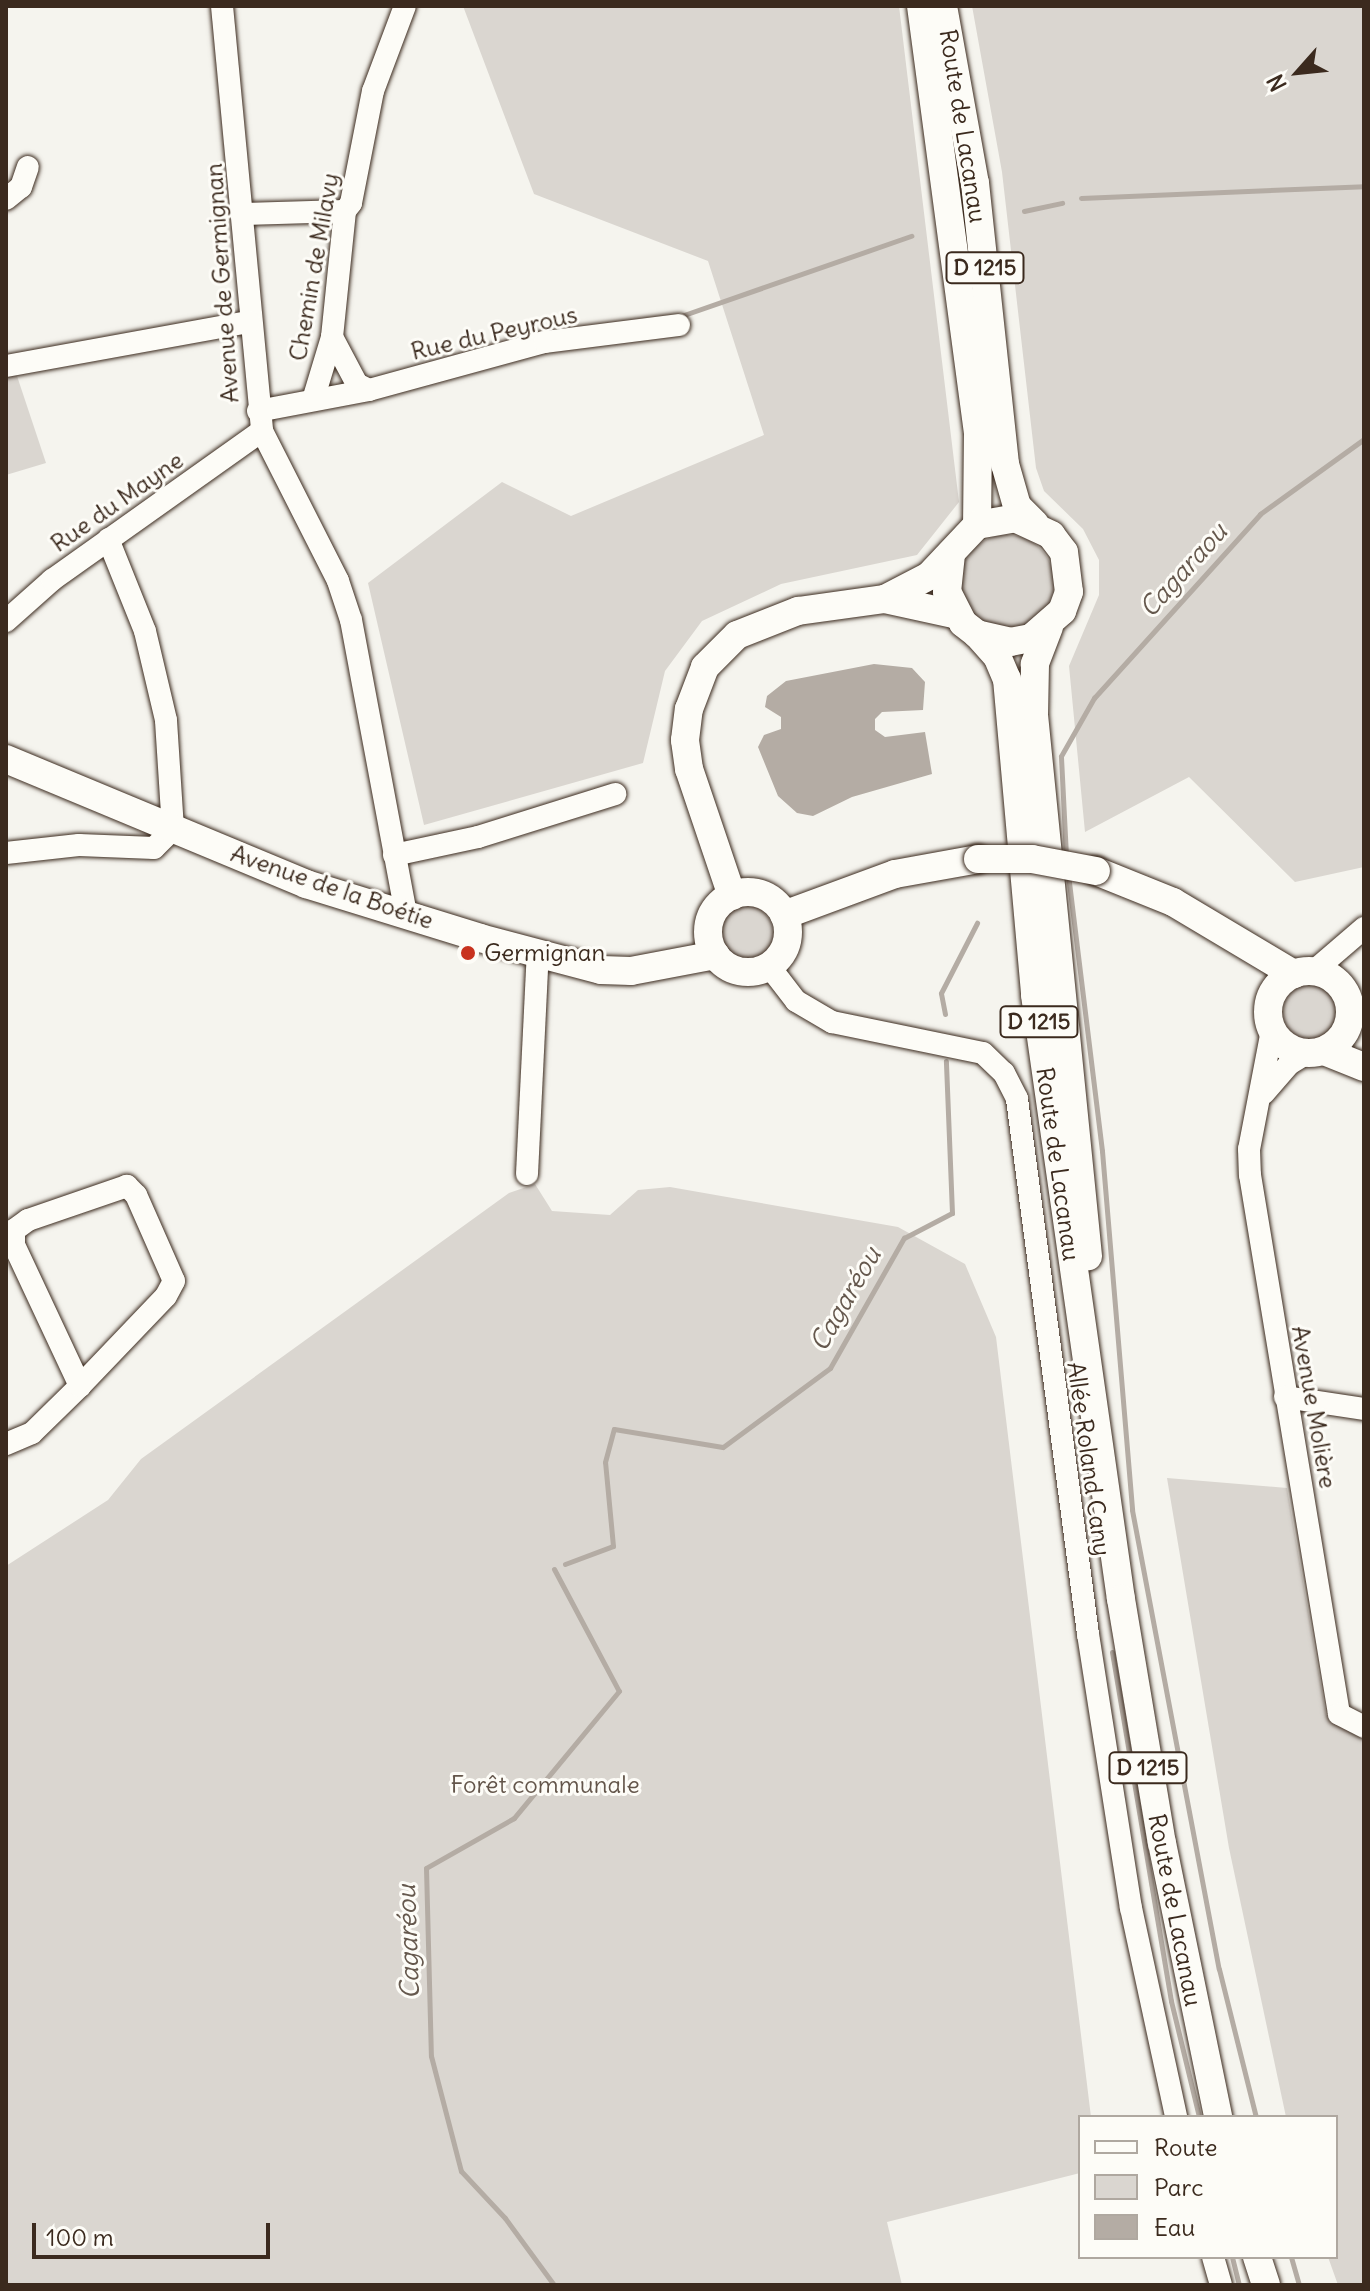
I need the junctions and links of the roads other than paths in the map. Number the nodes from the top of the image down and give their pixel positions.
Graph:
1 (222, 6) edge
2 (405, 6) edge
3 (921, 6) edge
4 (943, 6) edge
5 (28, 167) dead end
6 (6, 199) edge
7 (345, 211) junction
8 (244, 214) junction
9 (249, 322) junction
10 (679, 325) dead end
11 (332, 337) junction
12 (6, 366) edge
13 (369, 390) junction
14 (313, 400) junction
15 (260, 421) junction
16 (1035, 524) junction
17 (977, 525) junction
18 (108, 539) junction
19 (951, 554) junction
20 (885, 599) junction
21 (6, 621) edge
22 (967, 625) junction
23 (1049, 627) junction
24 (6, 759) edge
25 (615, 794) dead end
26 (173, 829) junction
27 (6, 853) edge
28 (394, 855) junction
29 (732, 896) junction
30 (406, 915) junction
31 (784, 915) junction
32 (1364, 928) edge
33 (1232, 941) junction
34 (538, 952) junction
35 (715, 955) junction
36 (769, 966) junction
37 (1304, 972) junction
38 (1269, 1001) junction
39 (1349, 1020) junction
40 (1272, 1030) junction
41 (1315, 1052) junction
42 (1364, 1052) edge
43 (1364, 1067) edge
44 (1256, 1108) junction
45 (527, 1174) dead end
46 (80, 1386) junction
47 (1285, 1397) junction
48 (1364, 1409) edge
49 (1098, 1416) junction
50 (6, 1444) edge
51 (1364, 1727) edge
52 (1176, 2115) edge
53 (1218, 2115) edge
54 (1214, 2259) edge
55 (1248, 2259) edge
56 (1258, 2259) edge
57 (1221, 2285) edge
58 (1254, 2285) edge
59 (1266, 2285) edge

1 - 8 street, Avenue de Germignan
2 - 7 street, Chemin de Milavy
3 - 17 main road, Route de Lacanau / D 1215
4 - 16 main road, Route de Lacanau / D 1215
5 - 6 street
7 - 8 street
7 - 11 street, Chemin de Milavy
8 - 9 street, Avenue de Germignan
9 - 12 street
9 - 15 street, Avenue de Germignan
10 - 13 street, Rue du Peyrous
11 - 13 street
11 - 14 street, Chemin de Milavy
13 - 14 street, Rue du Peyrous
14 - 15 street, Rue du Peyrous
15 - 18 street, Rue du Mayne
15 - 28 street, Avenue de Germignan
16 - 17 main road
16 - 23 main road
17 - 19 main road
18 - 21 street, Rue du Mayne
18 - 26 street
19 - 20 main road
19 - 22 main road
20 - 22 main road
20 - 29 main road
22 - 23 main road
22 - 49 main road, Route de Lacanau / D 1215
23 - 49 main road, Route de Lacanau / D 1215
24 - 26 main road, Avenue de la Boétie
25 - 28 street
26 - 27 street
26 - 30 main road, Avenue de la Boétie
28 - 30 street, Avenue de Germignan
29 - 31 main road
29 - 35 main road
30 - 34 main road, Avenue de la Boétie
31 - 33 main road, bridge
31 - 36 main road
32 - 37 street
33 - 37 main road
33 - 38 main road
34 - 35 main road, Avenue de la Boétie
34 - 45 street
35 - 36 main road
36 - 52 street, Allée Roland Cany
37 - 38 main road
37 - 39 main road
38 - 40 main road
39 - 41 main road
39 - 42 main road
40 - 41 main road
40 - 44 street, Avenue Molière
41 - 43 main road
41 - 44 street, Avenue Molière
44 - 47 street, Avenue Molière
46 - 46 street
46 - 50 street
47 - 48 street
47 - 51 street, Avenue Molière
49 - 53 main road, Route de Lacanau / D 1215
54 - 57 street
55 - 58 main road
56 - 59 main road

